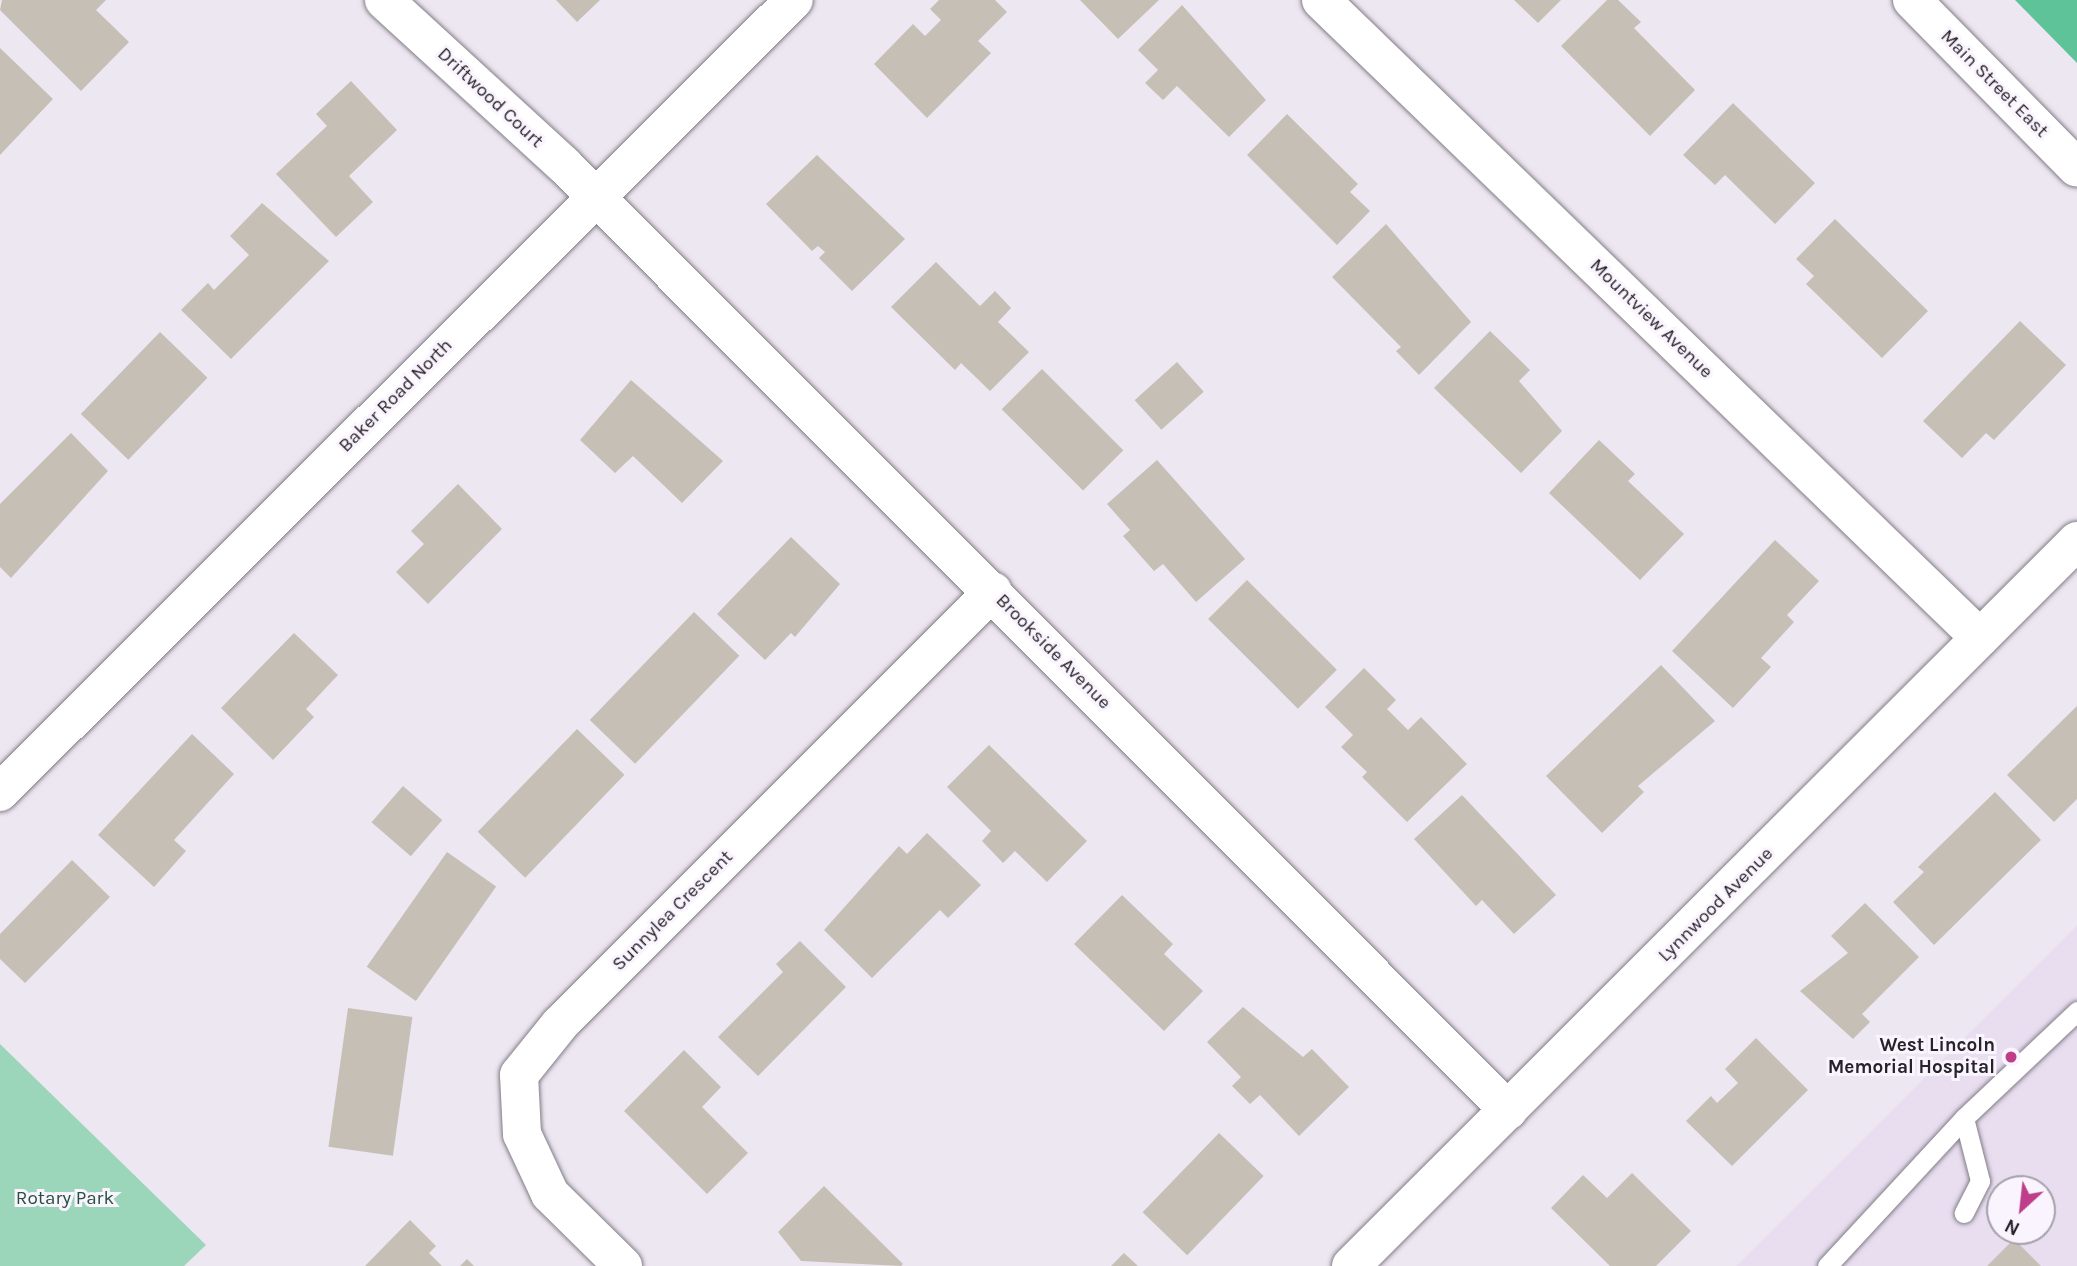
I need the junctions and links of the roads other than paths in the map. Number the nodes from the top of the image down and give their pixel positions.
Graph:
1 (384, 0) edge
2 (794, 0) edge
3 (1321, 0) edge
4 (1912, 0) edge
5 (2077, 168) edge
6 (593, 199) junction
7 (2077, 541) edge
8 (993, 591) junction
9 (1980, 638) junction
10 (0, 792) edge
11 (2076, 1013) edge
12 (1508, 1110) junction
13 (1964, 1118) junction
14 (1964, 1213) dead end
15 (623, 1266) edge
16 (1351, 1266) edge
17 (1827, 1266) edge

1 - 6 street, Driftwood Court
2 - 6 street, Baker Road North
3 - 9 street, Mountview Avenue
4 - 5 street, Main Street East
6 - 8 street, Brookside Avenue
6 - 10 street, Baker Road North
7 - 9 street, Lynnwood Avenue
8 - 12 street, Brookside Avenue
8 - 15 street, Sunnylea Crescent
9 - 12 street, Lynnwood Avenue
11 - 13 lane
12 - 16 street, Lynnwood Avenue
13 - 14 lane
13 - 17 lane

